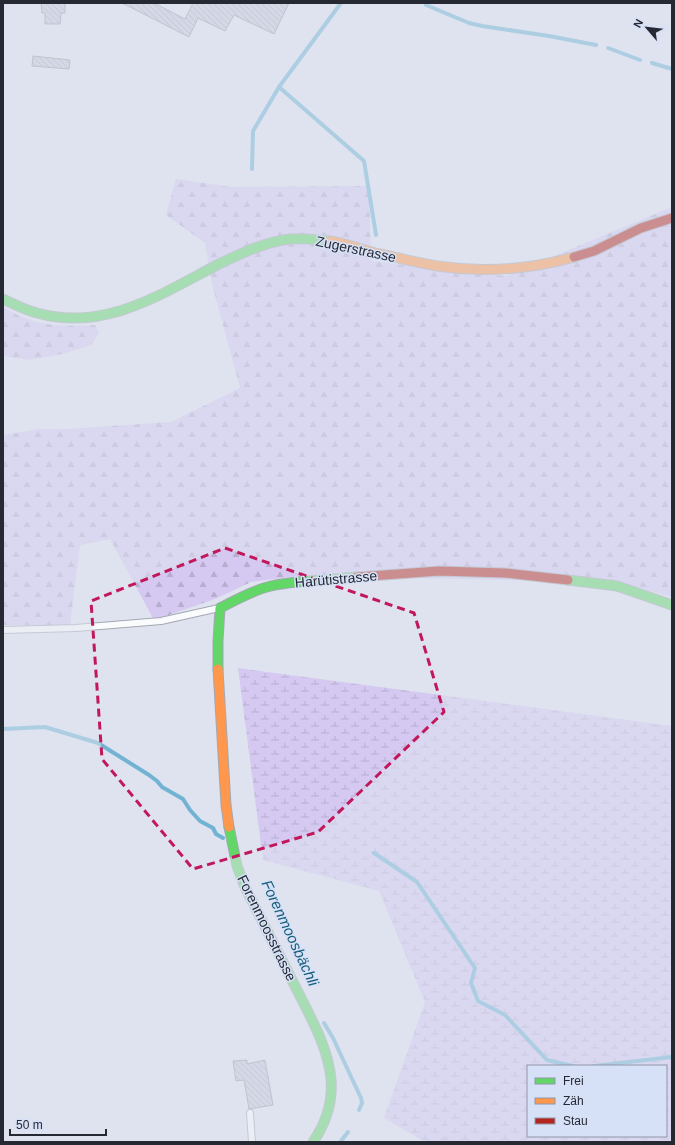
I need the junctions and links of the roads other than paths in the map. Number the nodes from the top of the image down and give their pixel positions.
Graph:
1 (672, 218) edge
2 (3, 299) edge
3 (672, 605) edge
4 (220, 608) junction
5 (3, 630) edge
6 (250, 1113) dead end
7 (252, 1142) edge
8 (313, 1142) edge

1 - 2 street, Zugerstrasse
3 - 4 street, Harütistrasse
4 - 5 lane, Harütistrasse
4 - 8 street, Forenmoosstrasse
6 - 7 lane

